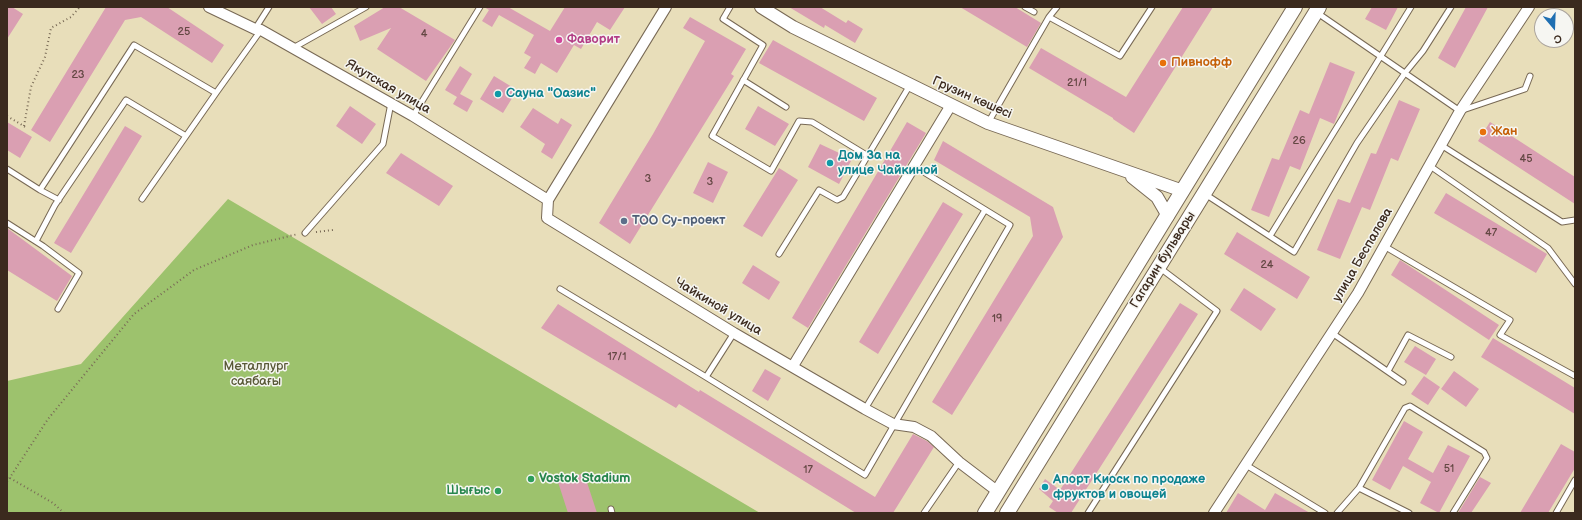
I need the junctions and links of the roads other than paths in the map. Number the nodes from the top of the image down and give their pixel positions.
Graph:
1 (209, 7) edge
2 (269, 7) edge
3 (366, 7) edge
4 (480, 7) edge
5 (666, 7) edge
6 (730, 7) edge
7 (760, 7) edge
8 (1026, 7) edge
9 (1056, 7) edge
10 (1152, 7) edge
11 (1295, 7) edge
12 (1411, 7) edge
13 (1451, 7) edge
14 (1529, 7) edge
15 (1318, 10) edge
16 (1034, 12) dead end
17 (1049, 18) junction
18 (258, 30) junction
19 (293, 48) junction
20 (1380, 56) junction
21 (1405, 73) junction
22 (1530, 76) dead end
23 (743, 80) junction
24 (910, 85) junction
25 (216, 93) junction
26 (391, 103) junction
27 (951, 105) junction
28 (786, 107) dead end
29 (1460, 111) junction
30 (413, 116) junction
31 (988, 123) junction
32 (186, 136) junction
33 (1441, 145) junction
34 (868, 156) junction
35 (914, 166) junction
36 (1430, 166) junction
37 (7, 169) edge
38 (1125, 171) junction
39 (40, 190) junction
40 (1183, 191) junction
41 (1202, 196) junction
42 (142, 199) dead end
43 (59, 200) junction
44 (548, 200) junction
45 (984, 210) junction
46 (1168, 216) junction
47 (1575, 220) edge
48 (7, 223) edge
49 (305, 233) road end
50 (1270, 236) junction
51 (36, 241) junction
52 (1384, 246) junction
53 (779, 254) dead end
54 (1158, 267) junction
55 (1575, 284) edge
56 (560, 289) dead end
57 (58, 309) dead end
58 (734, 333) junction
59 (1332, 333) junction
60 (1451, 357) dead end
61 (794, 366) junction
62 (1388, 371) junction
63 (1575, 376) edge
64 (706, 377) junction
65 (1404, 382) dead end
66 (865, 409) junction
67 (894, 424) junction
68 (959, 462) junction
69 (1246, 465) junction
70 (1575, 480) edge
71 (1359, 488) junction
72 (997, 491) junction
73 (924, 513) edge
74 (985, 513) edge
75 (1007, 513) edge
76 (1088, 513) edge
77 (1214, 513) edge
78 (1325, 513) edge
79 (1337, 513) edge
80 (1409, 513) edge
81 (1453, 513) edge
82 (1556, 513) edge

1 - 18 street, Якутская улица
2 - 18 lane
3 - 19 lane
4 - 30 lane
5 - 44 street
6 - 23 lane
7 - 24 street, Грузин көшесі
8 - 16 lane
9 - 17 lane
10 - 17 lane
11 - 40 main road, Гагарин бульвары
12 - 20 lane
13 - 21 lane
14 - 29 street, улица Беспалова
15 - 20 lane
15 - 41 main road, Гагарин бульвары
17 - 31 lane
18 - 19 street, Якутская улица
18 - 25 lane
19 - 26 street, Якутская улица
20 - 21 lane
20 - 50 lane
21 - 29 lane
21 - 50 lane
22 - 29 lane
23 - 28 lane
23 - 34 lane
24 - 27 street, Грузин көшесі
24 - 34 lane
25 - 32 lane
25 - 39 lane
26 - 30 street, Якутская улица
26 - 49 lane
27 - 31 street, Грузин көшесі
27 - 35 street
29 - 33 street, улица Беспалова
30 - 44 street, Якутская улица
31 - 38 street, Грузин көшесі
32 - 42 lane
32 - 43 lane
33 - 36 street, улица Беспалова
33 - 47 lane
34 - 53 lane
35 - 45 lane
35 - 61 street
36 - 52 street, улица Беспалова
36 - 55 lane
37 - 39 lane
38 - 40 street, Грузин көшесі
38 - 46 street
39 - 43 lane
40 - 41 main road
40 - 46 main road, Гагарин бульвары
41 - 50 lane
41 - 54 main road, Гагарин бульвары
43 - 51 lane
44 - 58 street, Чайкиной улица
45 - 66 lane
45 - 67 lane
46 - 72 main road, Гагарин бульвары
48 - 51 lane
51 - 57 lane
52 - 59 street, улица Беспалова
52 - 63 lane
54 - 75 main road, Гагарин бульвары
54 - 76 lane
56 - 64 lane
58 - 61 street, Чайкиной улица
58 - 64 lane
59 - 62 lane
59 - 69 street, улица Беспалова
60 - 62 lane
61 - 66 street, Чайкиной улица
62 - 65 lane
64 - 67 lane
66 - 67 street, Чайкиной улица
67 - 68 street, Чайкиной улица
68 - 72 street, Чайкиной улица
68 - 73 lane
69 - 77 street, улица Беспалова
69 - 78 lane
70 - 82 lane
71 - 79 lane
71 - 80 lane
71 - 81 lane
72 - 74 main road, Гагарин бульвары

